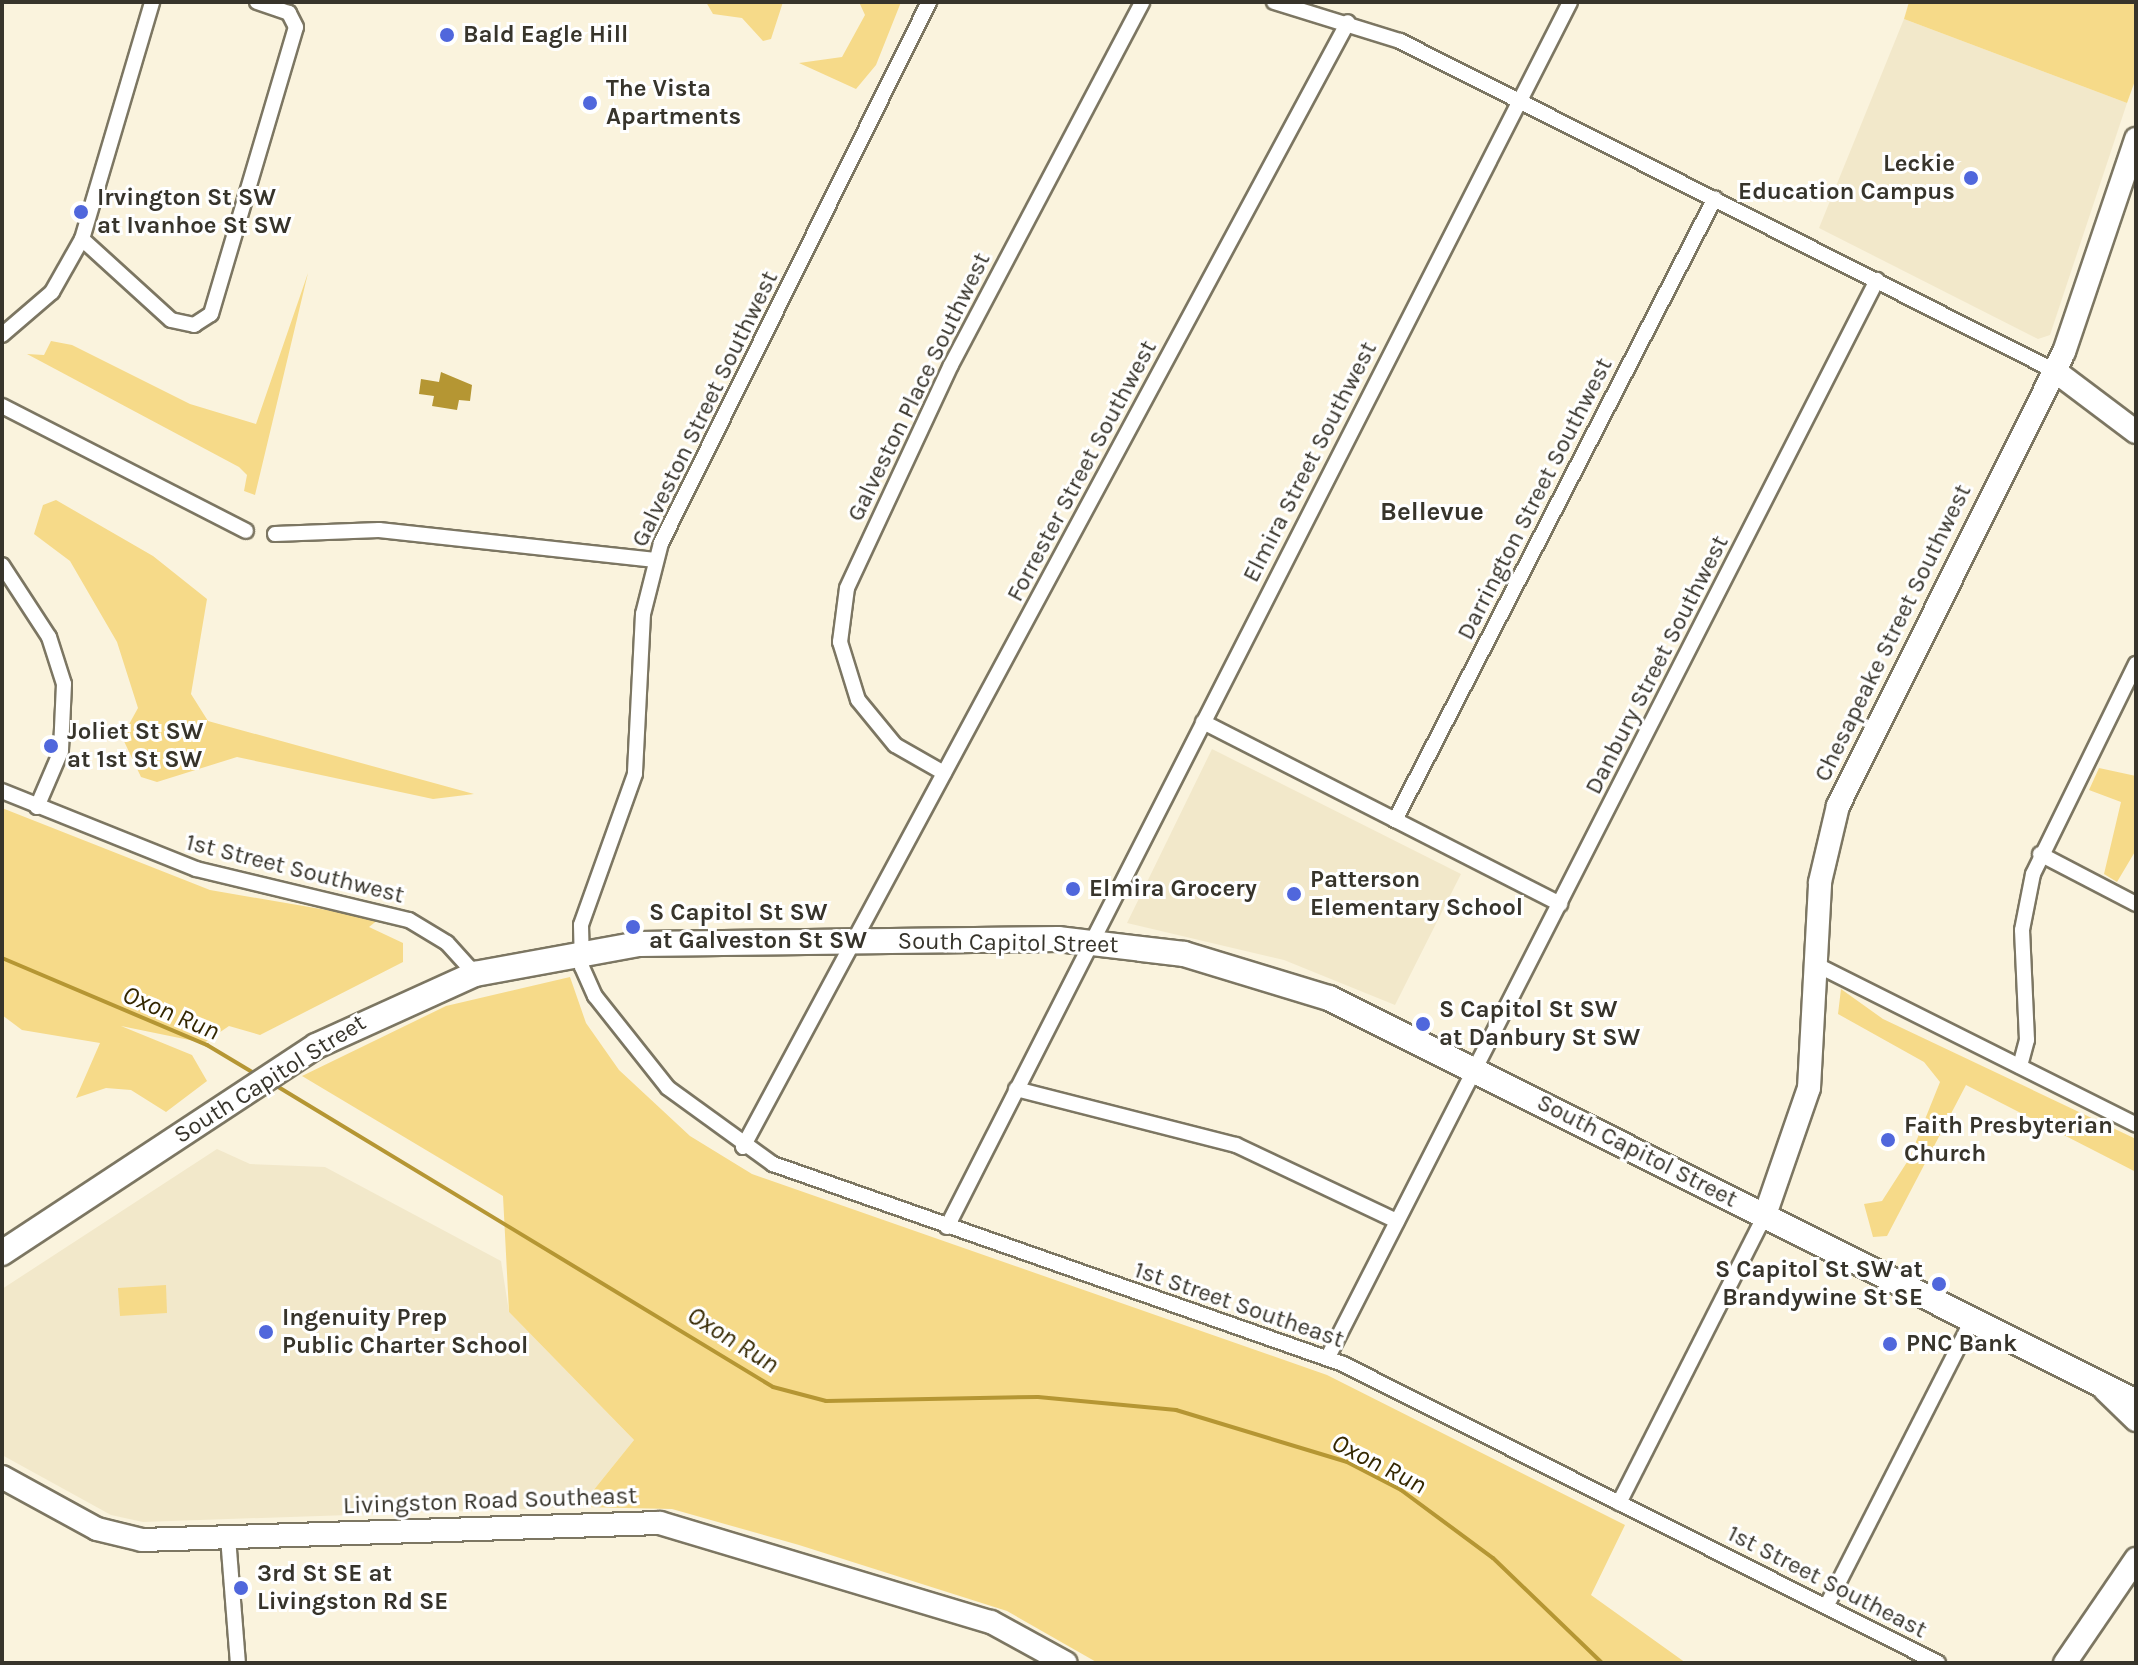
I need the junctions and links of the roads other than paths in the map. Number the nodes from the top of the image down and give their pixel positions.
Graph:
1 (152, 2) edge
2 (257, 2) edge
3 (929, 2) edge
4 (1142, 2) edge
5 (1274, 2) edge
6 (1570, 2) edge
7 (1348, 22) junction
8 (1519, 98) junction
9 (2135, 142) edge
10 (1715, 198) junction
11 (82, 239) junction
12 (1877, 280) junction
13 (2, 335) edge
14 (2055, 371) junction
15 (2, 406) edge
16 (2136, 432) edge
17 (246, 531) dead end
18 (275, 534) dead end
19 (655, 560) junction
20 (2, 565) edge
21 (2136, 664) edge
22 (1203, 722) junction
23 (944, 773) junction
24 (2, 791) edge
25 (37, 807) junction
26 (1395, 820) junction
27 (2040, 854) junction
28 (1560, 904) junction
29 (2136, 904) edge
30 (855, 940) junction
31 (1091, 942) junction
32 (579, 950) junction
33 (1817, 965) junction
34 (475, 974) junction
35 (2020, 1066) junction
36 (1476, 1069) junction
37 (1016, 1089) junction
38 (2136, 1125) edge
39 (743, 1147) junction
40 (1765, 1215) junction
41 (1397, 1221) junction
42 (947, 1227) junction
43 (2, 1253) edge
44 (1971, 1322) junction
45 (1328, 1357) junction
46 (2104, 1389) junction
47 (2136, 1402) edge
48 (2136, 1420) edge
49 (2, 1477) edge
50 (1619, 1503) junction
51 (228, 1537) junction
52 (2136, 1559) edge
53 (1827, 1605) junction
54 (238, 1663) edge
55 (1066, 1663) edge
56 (1938, 1663) edge
57 (2065, 1663) edge

1 - 11 street
2 - 11 street
3 - 19 street, Galveston Street Southwest
4 - 23 street, Galveston Place Southwest
5 - 7 street
6 - 8 street, Elmira Street Southwest
7 - 8 street
7 - 23 street, Forrester Street Southwest
8 - 10 street
8 - 22 street, Elmira Street Southwest
9 - 14 street, Chesapeake Street Southwest
10 - 12 street
10 - 26 street, Darrington Street Southwest
11 - 13 street
12 - 14 street
12 - 28 street, Danbury Street Southwest
14 - 16 street
14 - 33 street, Chesapeake Street Southwest
15 - 17 street
18 - 19 street
19 - 32 street, Galveston Street Southwest
20 - 25 street
21 - 27 street
22 - 26 street
22 - 31 street, Elmira Street Southwest
23 - 30 street, Forrester Street Southwest
24 - 25 street, 1st Street Southwest
25 - 34 street, 1st Street Southwest
26 - 28 street
27 - 29 street
27 - 35 street
28 - 36 street, Danbury Street Southwest
30 - 31 main road, South Capitol Street
30 - 32 main road, South Capitol Street
30 - 39 street, Forrester Street Southwest
31 - 36 main road, South Capitol Street
31 - 37 street, Elmira Street Southwest
32 - 34 main road, South Capitol Street
32 - 39 street, 1st Street Southeast
33 - 35 street
33 - 40 street, Chesapeake Street Southwest
34 - 43 main road, South Capitol Street
35 - 38 street
36 - 40 main road, South Capitol Street
36 - 41 street, Danbury Street Southwest
37 - 41 street
37 - 42 street, Elmira Street Southwest
39 - 42 street, 1st Street Southeast
40 - 44 main road, South Capitol Street
40 - 50 street
41 - 45 street, Danbury Street Southwest
42 - 45 street, 1st Street Southeast
44 - 46 main road, South Capitol Street
44 - 53 street
45 - 50 street, 1st Street Southeast
46 - 47 main road, South Capitol Street
46 - 48 street
49 - 51 street, Livingston Road Southeast
50 - 53 street, 1st Street Southeast
51 - 54 street
51 - 55 street, Livingston Road Southeast
52 - 57 street
53 - 56 street, 1st Street Southeast

